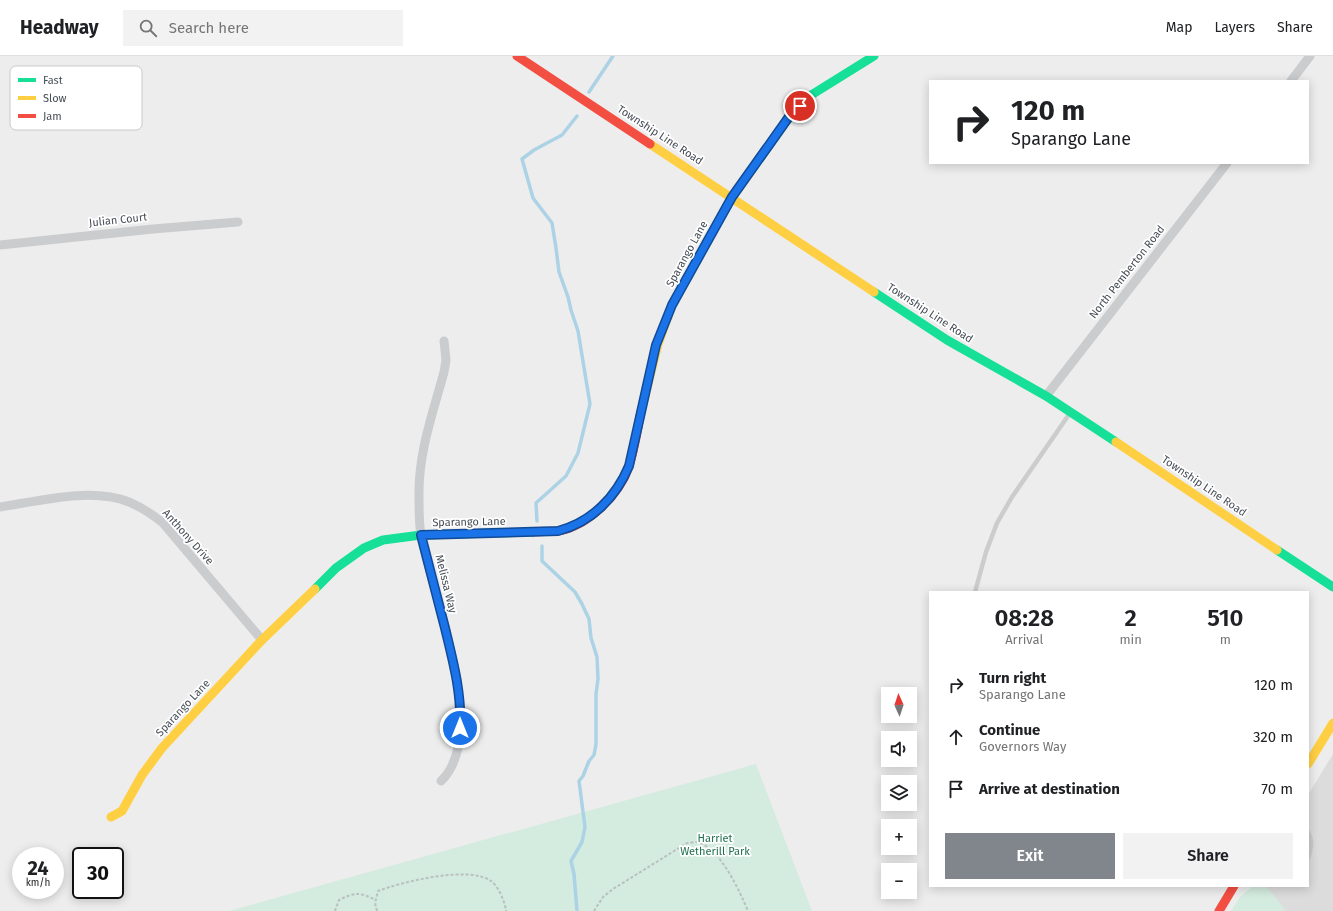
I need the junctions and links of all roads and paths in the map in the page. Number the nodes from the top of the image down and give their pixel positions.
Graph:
1 (517, 56) edge
2 (874, 56) edge
3 (1310, 56) edge
4 (1292, 80) edge
5 (1226, 164) edge
6 (732, 197) junction
7 (238, 222) dead end
8 (0, 245) edge
9 (444, 341) dead end
10 (1046, 396) junction
11 (1070, 412) junction
12 (0, 507) edge
13 (421, 535) junction
14 (1333, 586) edge
15 (975, 591) edge
16 (262, 640) junction
17 (1333, 723) edge
18 (1309, 762) edge
19 (441, 781) dead end
20 (110, 817) dead end
21 (1309, 834) edge
22 (1309, 856) edge
23 (1233, 887) edge
24 (376, 900) junction
25 (335, 911) edge
26 (377, 911) edge
27 (506, 911) edge
28 (594, 911) edge
29 (748, 911) edge
30 (1219, 911) edge

1 - 6 street, Township Line Road
2 - 6 street, Sparango Lane
3 - 4 street
5 - 10 street, North Pemberton Road
6 - 10 street, Township Line Road
6 - 13 street, Sparango Lane
7 - 8 street, Julian Court
9 - 13 street, Melissa Way
10 - 11 street, Township Line Road
11 - 14 street, Township Line Road
11 - 15 lane
12 - 16 street, Anthony Drive
13 - 16 street, Sparango Lane
13 - 19 street, Melissa Way
16 - 20 street, Sparango Lane
17 - 18 street
21 - 22 lane
23 - 30 street
24 - 25 path
24 - 26 path
24 - 27 path
28 - 29 path

